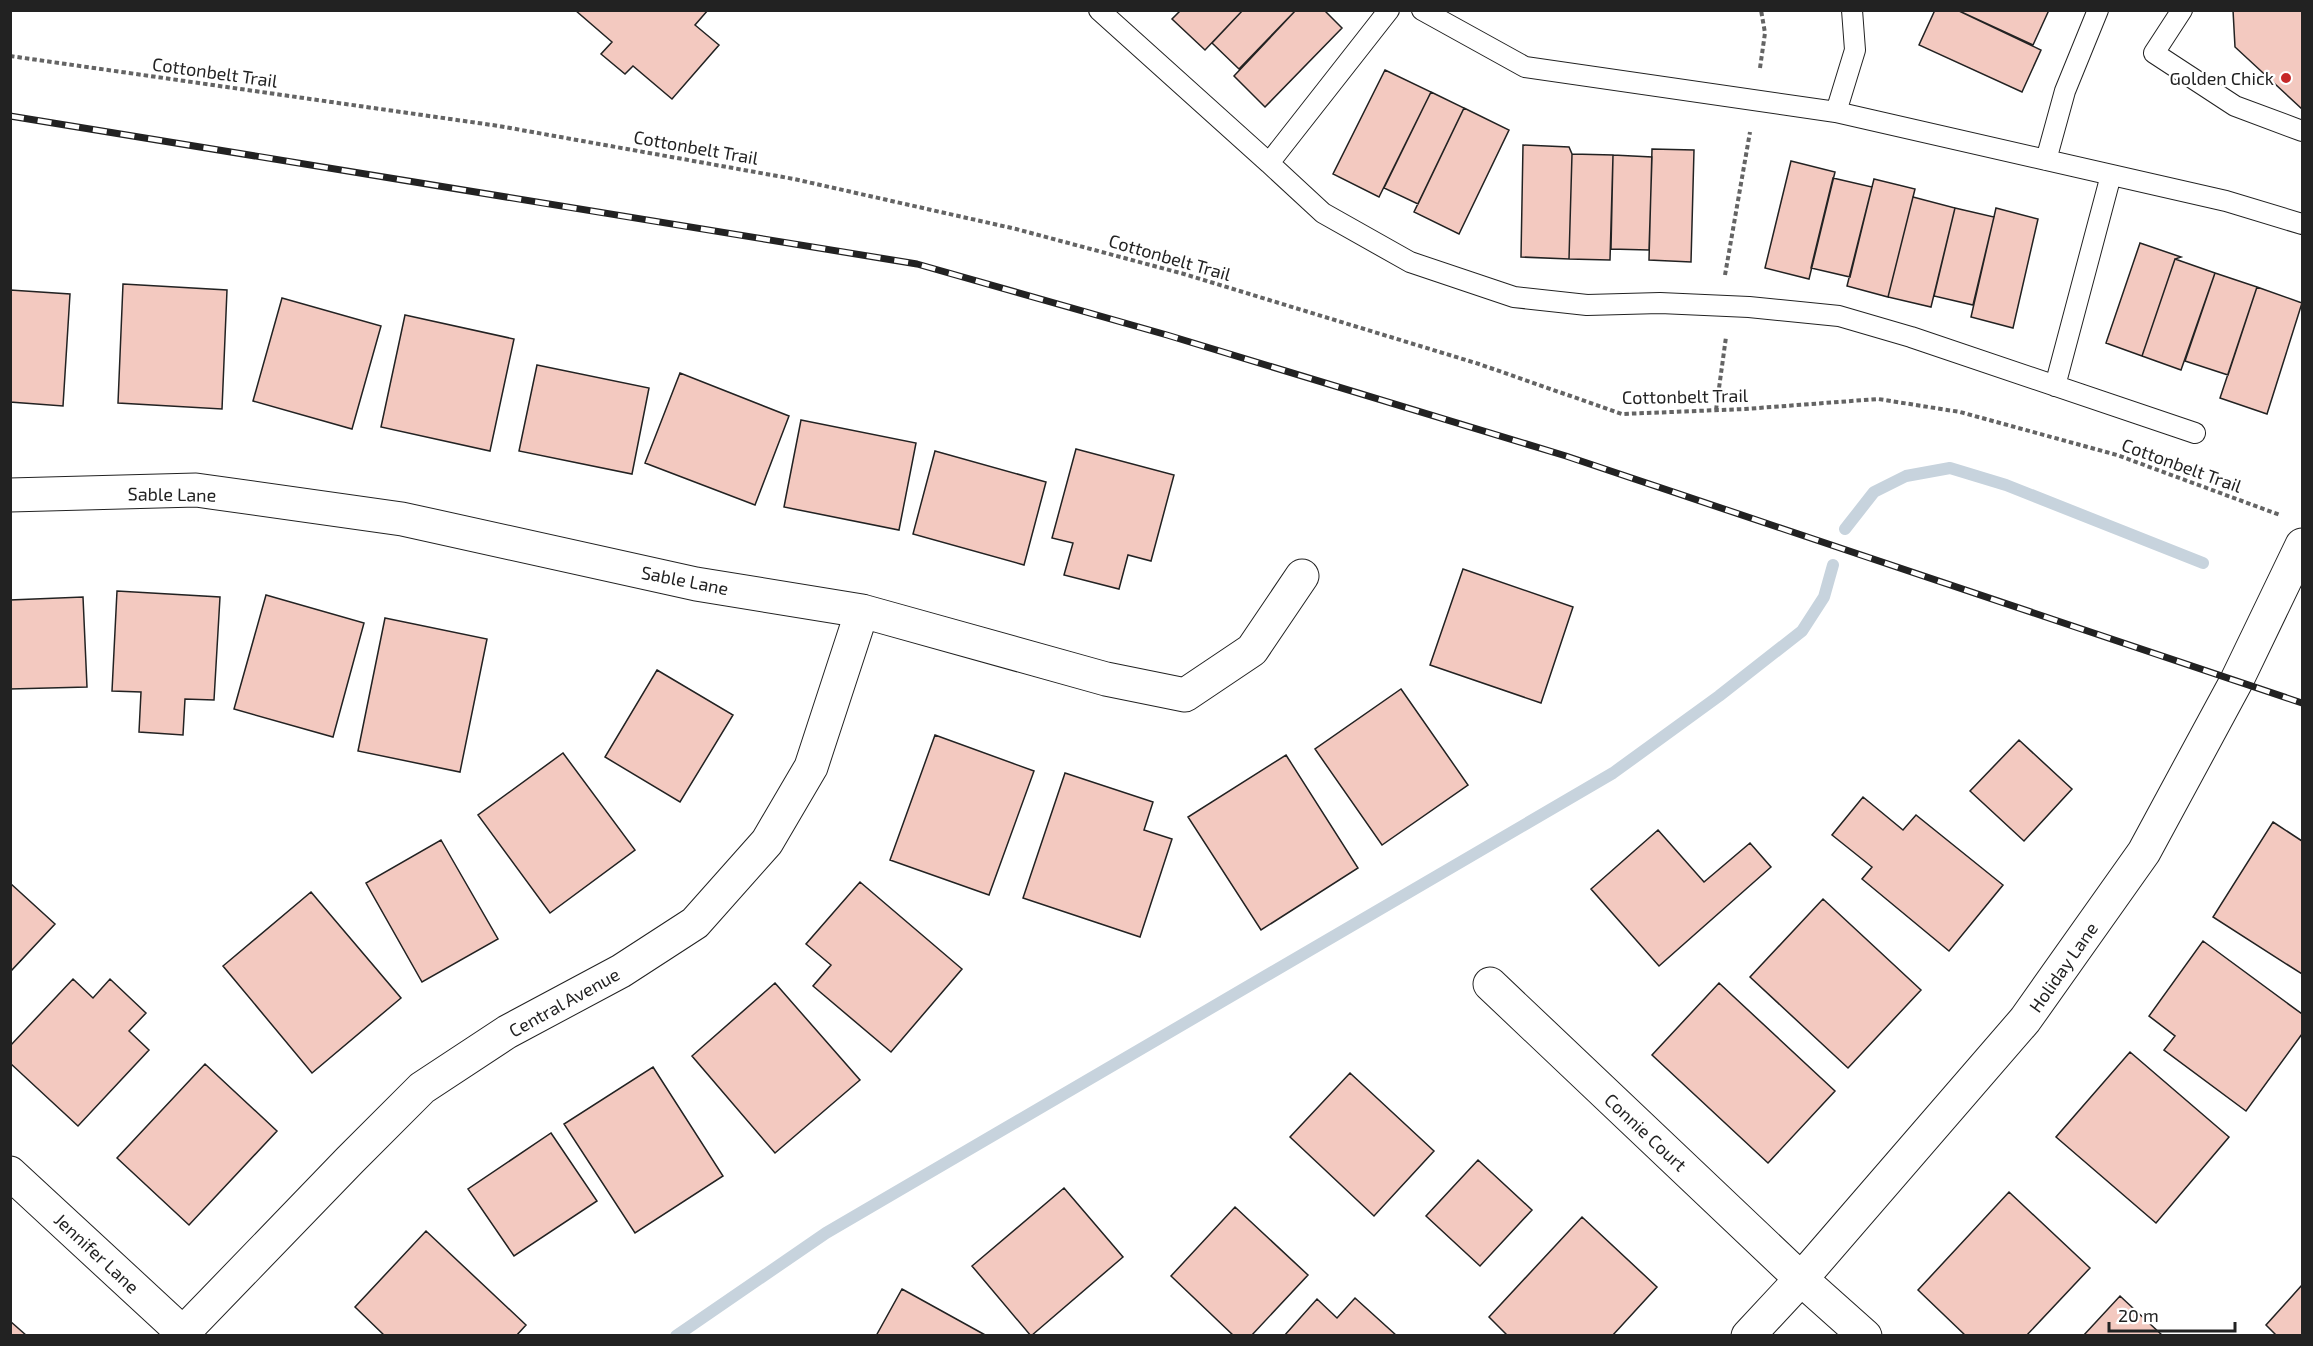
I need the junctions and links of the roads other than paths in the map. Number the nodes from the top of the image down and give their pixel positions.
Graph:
1 (1099, 10) edge
2 (1389, 10) edge
3 (1422, 10) edge
4 (1852, 10) edge
5 (2098, 10) edge
6 (2182, 10) edge
7 (1836, 112) junction
8 (2302, 130) edge
9 (2046, 160) junction
10 (1269, 163) junction
11 (2111, 175) junction
12 (2302, 224) edge
13 (2055, 386) junction
14 (2195, 433) dead end
15 (10, 495) edge
16 (2302, 545) edge
17 (1302, 576) dead end
18 (862, 611) junction
19 (1490, 984) dead end
20 (10, 1173) edge
21 (1801, 1279) junction
22 (182, 1334) edge
23 (1748, 1335) edge
24 (1865, 1335) edge

1 - 10 lane
2 - 10 lane
3 - 7 lane
4 - 7 lane
5 - 9 lane
6 - 8 lane
7 - 9 lane
9 - 11 lane
10 - 13 lane
11 - 12 lane
11 - 13 lane
13 - 14 lane
15 - 18 street, Sable Lane
16 - 21 street, Holiday Lane
17 - 18 street, Sable Lane
18 - 22 street, Central Avenue
19 - 21 street, Connie Court
20 - 22 street, Jennifer Lane
21 - 23 street, Holiday Lane
21 - 24 street, Connie Court

